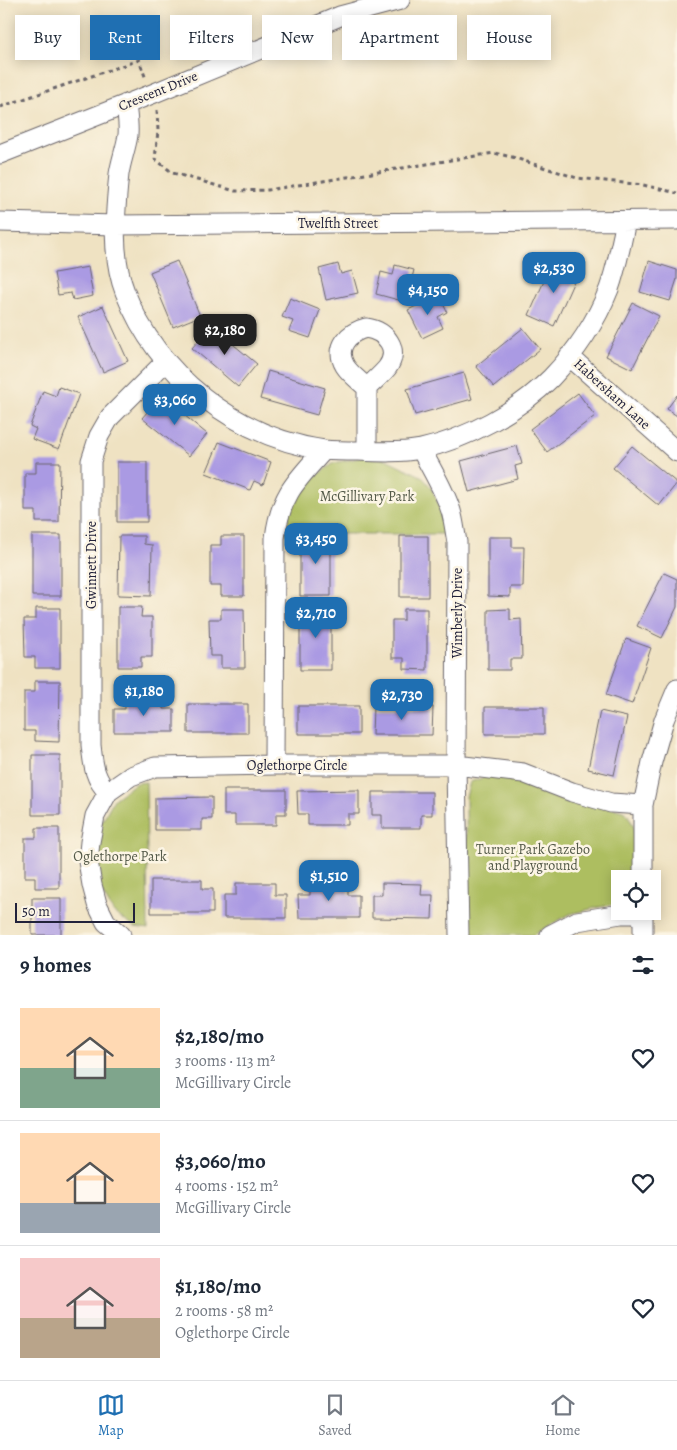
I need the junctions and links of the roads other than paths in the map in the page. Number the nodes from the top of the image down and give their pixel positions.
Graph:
1 (400, 0) edge
2 (340, 8) edge
3 (126, 104) junction
4 (0, 154) edge
5 (677, 220) edge
6 (626, 221) junction
7 (0, 222) edge
8 (116, 225) junction
9 (569, 356) junction
10 (166, 361) junction
11 (367, 388) dead end
12 (420, 449) junction
13 (324, 450) junction
14 (367, 452) junction
15 (677, 452) edge
16 (677, 689) edge
17 (274, 765) junction
18 (456, 765) junction
19 (108, 792) junction
20 (643, 805) junction
21 (643, 870) edge
22 (611, 916) edge
23 (642, 920) edge
24 (103, 929) edge
25 (121, 935) edge
26 (460, 935) edge
27 (550, 935) edge
28 (643, 935) edge

1 - 2 street, Crescent Drive
2 - 3 street, Crescent Drive
3 - 4 street, Crescent Drive
3 - 8 street
5 - 6 street, Twelfth Street
6 - 8 street, Twelfth Street
6 - 9 street
7 - 8 street, Twelfth Street
8 - 10 street
9 - 12 street
9 - 15 street, Habersham Lane
10 - 13 street
10 - 19 street, Gwinnett Drive
11 - 14 street
12 - 14 street
12 - 18 street, Wimberly Drive
13 - 14 street
13 - 17 street
16 - 20 street
17 - 18 street, Oglethorpe Circle
17 - 19 street, Oglethorpe Circle
18 - 20 street, Oglethorpe Circle
18 - 26 street, Wimberly Drive
19 - 24 street, Oglethorpe Circle
20 - 21 street
22 - 27 street
23 - 28 street
24 - 25 street, Oglethorpe Circle

